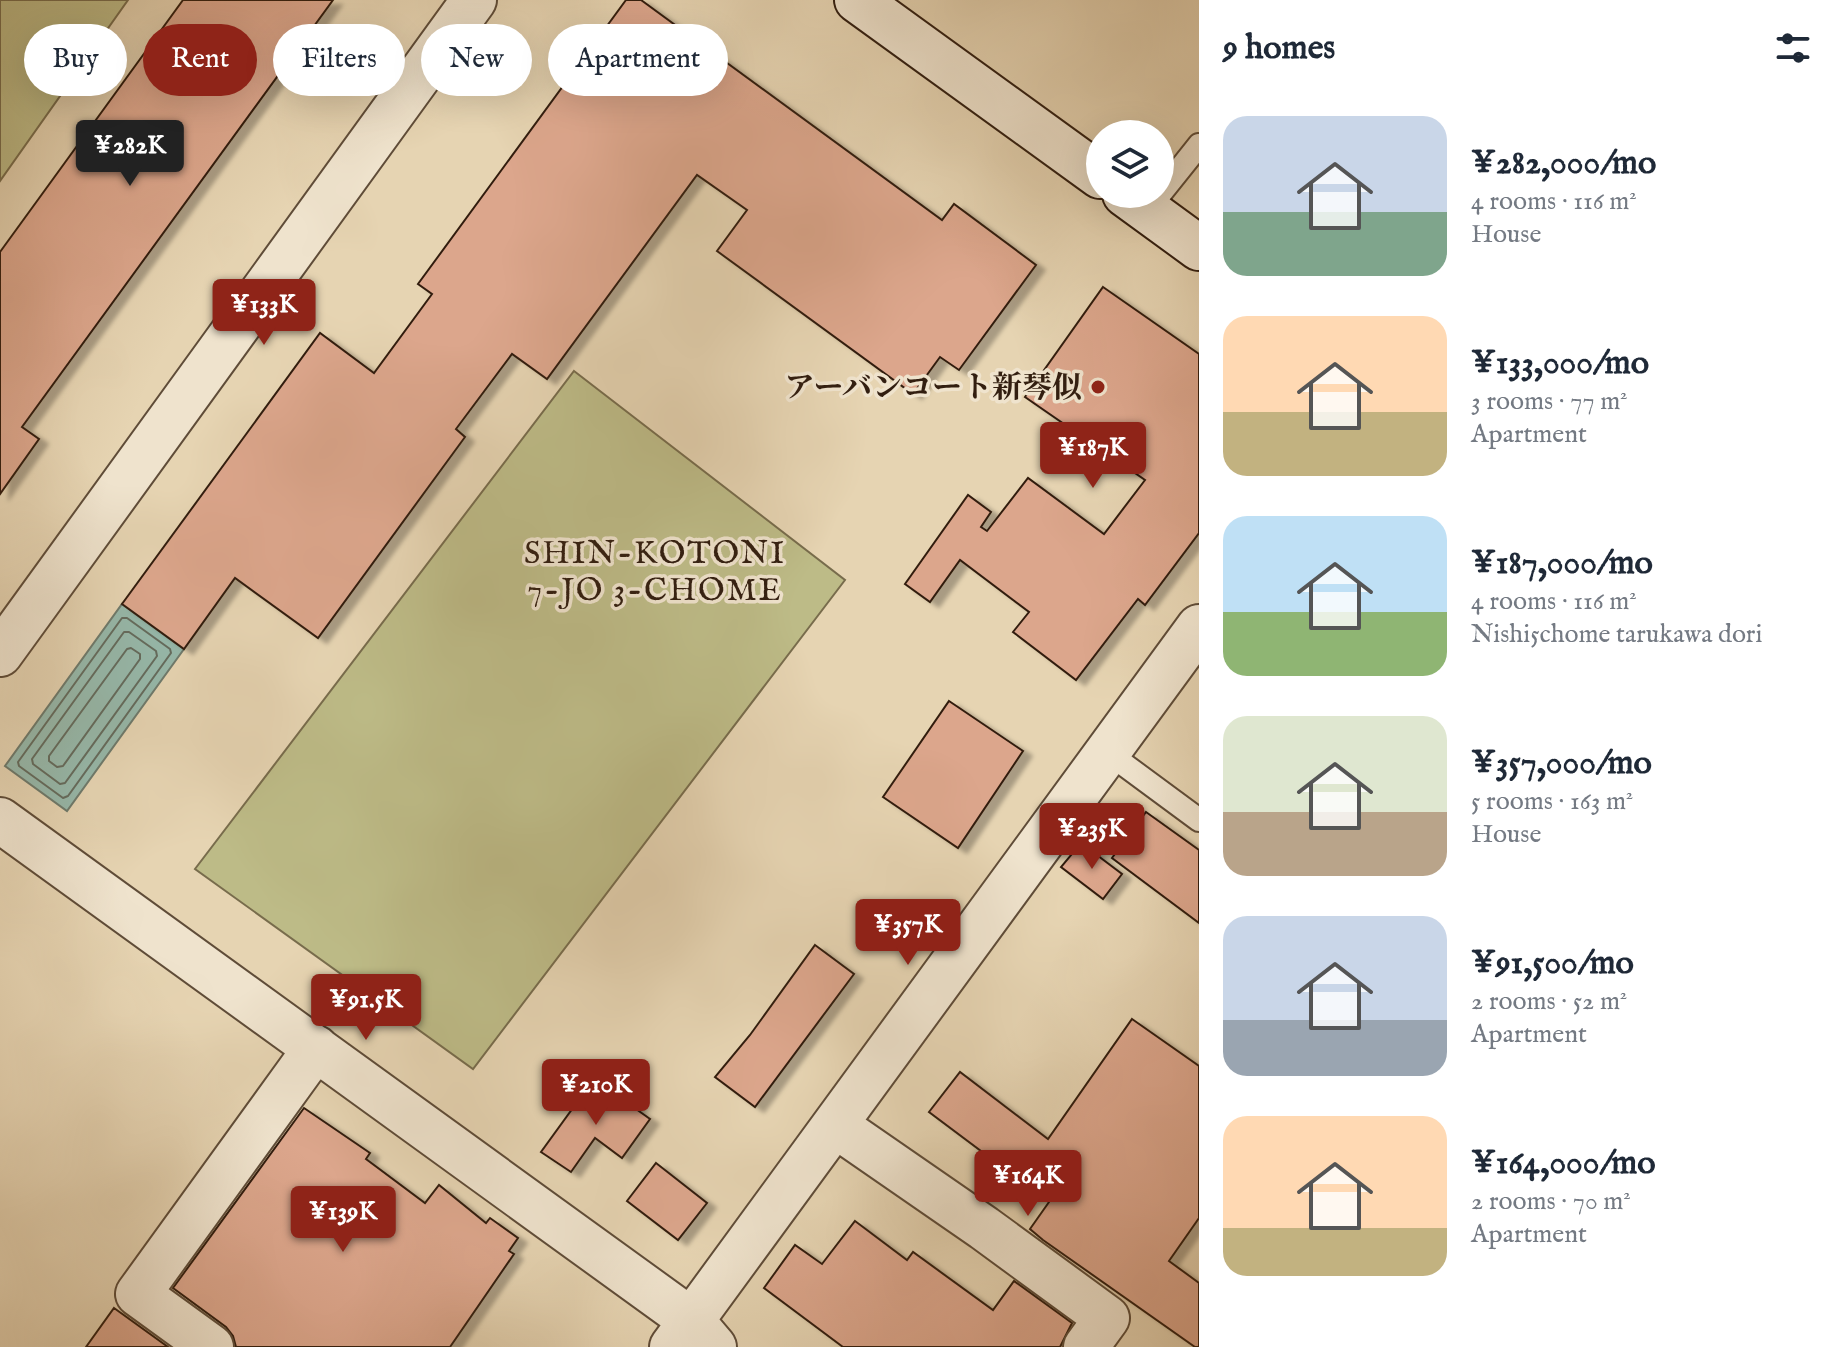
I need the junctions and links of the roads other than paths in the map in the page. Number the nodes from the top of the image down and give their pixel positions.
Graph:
1 (474, 0) edge
2 (857, 0) edge
3 (1199, 145) edge
4 (1086, 166) edge
5 (1174, 171) edge
6 (1158, 208) edge
7 (1199, 248) edge
8 (1199, 627) edge
9 (0, 654) edge
10 (1107, 752) junction
11 (0, 820) edge
12 (1199, 820) edge
13 (316, 1048) junction
14 (835, 1125) junction
15 (693, 1338) edge
16 (211, 1347) edge
17 (1086, 1347) edge

1 - 9 street
2 - 4 street
3 - 5 lane
6 - 7 street
8 - 10 street
10 - 12 lane
10 - 14 street
11 - 13 street
13 - 15 street
13 - 16 street
14 - 15 street
14 - 17 street

